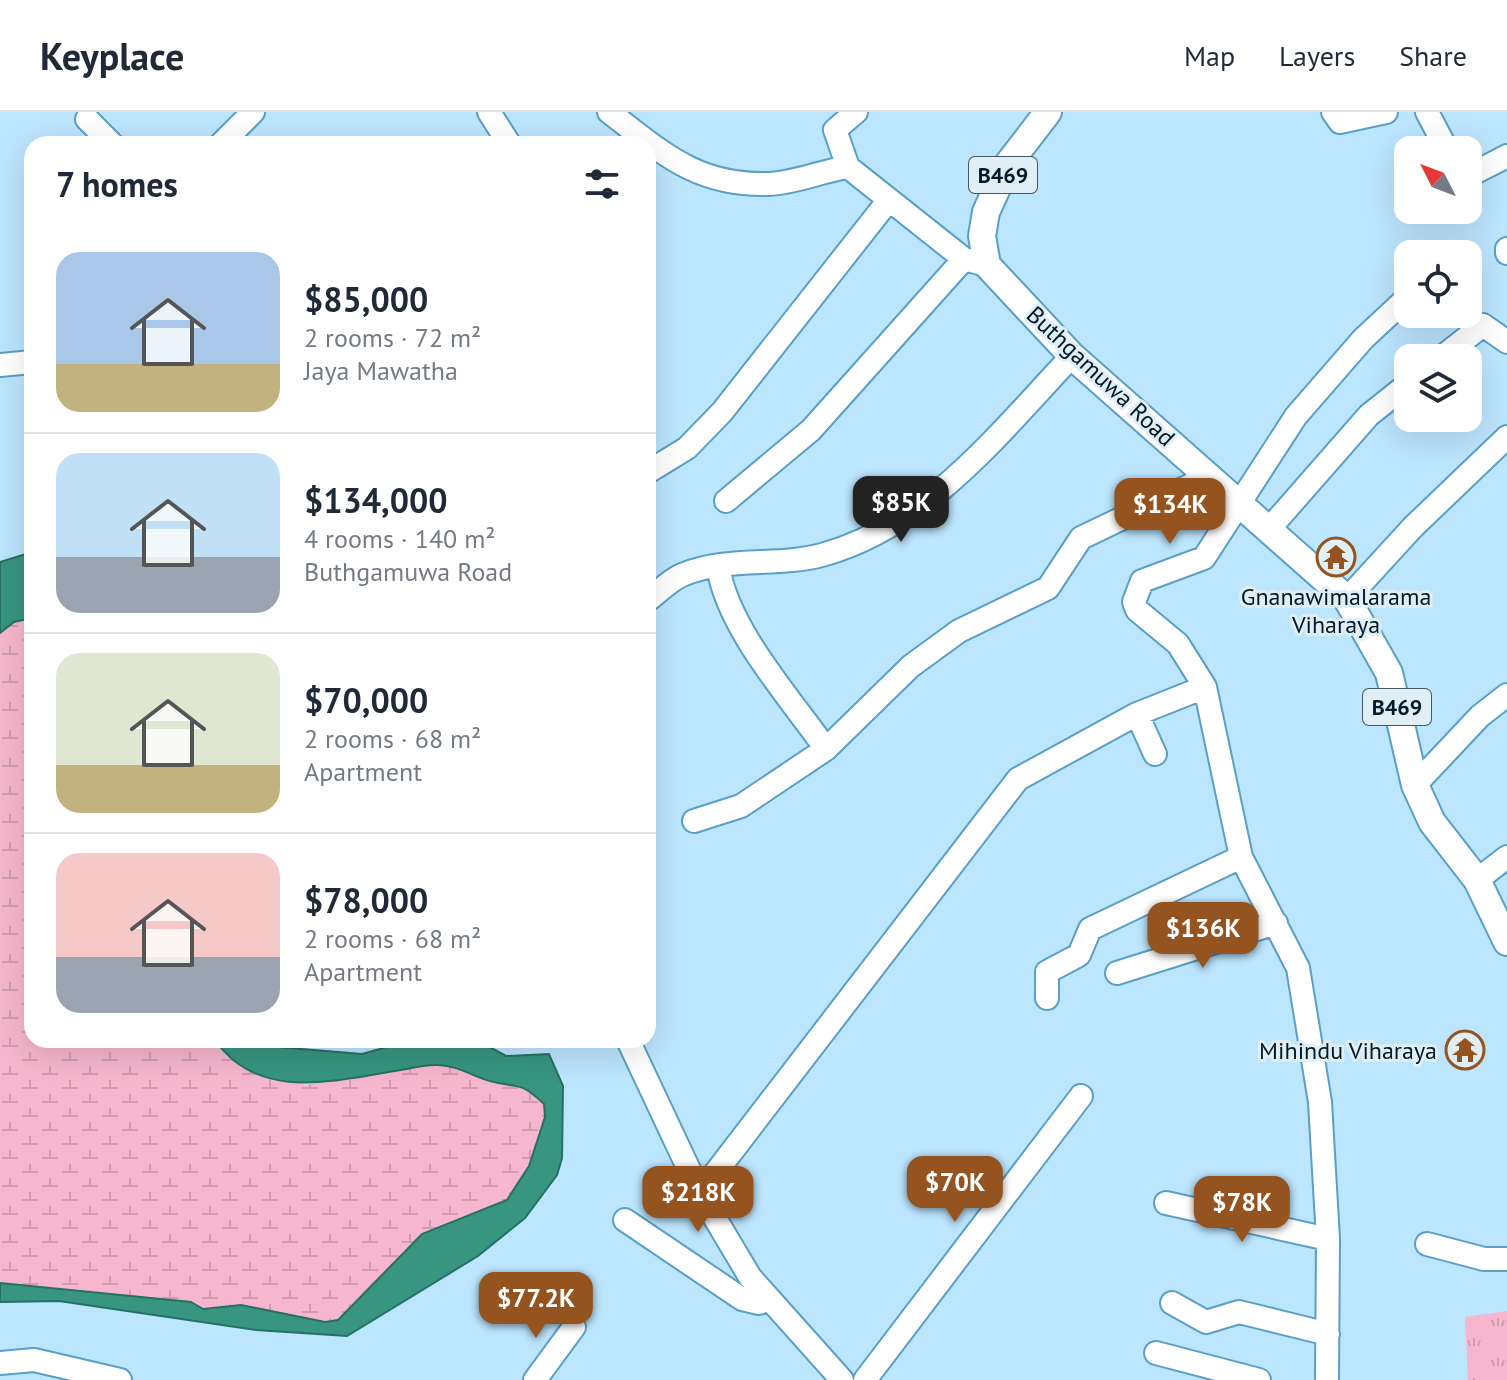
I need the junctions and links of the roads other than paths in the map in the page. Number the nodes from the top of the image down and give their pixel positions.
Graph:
1 (253, 112) edge
2 (489, 112) edge
3 (609, 112) edge
4 (856, 112) edge
5 (1048, 112) edge
6 (1333, 112) edge
7 (1386, 112) edge
8 (1427, 112) edge
9 (87, 119) dead end
10 (104, 136) edge
11 (229, 136) edge
12 (504, 136) edge
13 (641, 136) edge
14 (1440, 136) edge
15 (656, 147) edge
16 (1507, 156) edge
17 (848, 167) junction
18 (1482, 169) edge
19 (888, 201) junction
20 (975, 262) junction
21 (1394, 310) edge
22 (1507, 342) edge
23 (1459, 344) edge
24 (1072, 356) junction
25 (24, 363) edge
26 (0, 365) edge
27 (1394, 395) edge
28 (1507, 437) edge
29 (656, 467) edge
30 (1210, 476) junction
31 (726, 501) dead end
32 (1242, 502) junction
33 (1270, 528) junction
34 (718, 566) junction
35 (656, 594) edge
36 (1347, 599) junction
37 (1205, 687) junction
38 (1507, 695) edge
39 (1137, 714) junction
40 (826, 749) junction
41 (1155, 754) dead end
42 (1415, 785) junction
43 (694, 821) dead end
44 (1241, 857) junction
45 (1507, 857) edge
46 (1477, 880) junction
47 (1276, 923) junction
48 (1507, 942) edge
49 (1117, 973) dead end
50 (1047, 998) dead end
51 (632, 1048) edge
52 (1081, 1096) dead end
53 (700, 1193) junction
54 (1166, 1203) dead end
55 (625, 1220) dead end
56 (1328, 1239) junction
57 (1427, 1244) dead end
58 (1507, 1259) edge
59 (769, 1299) junction
60 (1172, 1303) dead end
61 (574, 1327) dead end
62 (1328, 1334) junction
63 (1156, 1353) dead end
64 (0, 1363) edge
65 (55, 1373) edge
66 (120, 1380) edge
67 (535, 1380) edge
68 (842, 1380) edge
69 (865, 1380) edge
70 (1259, 1380) edge
71 (1327, 1380) edge

1 - 11 street
2 - 12 street
3 - 13 street
4 - 17 street
5 - 20 main road, B469
6 - 7 street
8 - 14 street
9 - 10 street
15 - 17 street
16 - 18 street
17 - 19 street
19 - 20 street
19 - 29 street
20 - 24 main road, Buthgamuwa Road / B469
20 - 31 street
21 - 32 street
22 - 23 street
24 - 30 main road, Buthgamuwa Road / B469
24 - 34 street
25 - 26 street
27 - 33 street
28 - 36 street
30 - 32 main road, Buthgamuwa Road / B469
30 - 40 street
32 - 33 main road, Buthgamuwa Road / B469
32 - 37 street
33 - 36 main road, Buthgamuwa Road / B469
34 - 35 street
34 - 40 street
36 - 42 main road, Buthgamuwa Road / B469
37 - 39 street
37 - 44 street
38 - 42 street
39 - 41 street
39 - 53 street
40 - 43 street
42 - 46 main road, Buthgamuwa Road / B469
44 - 47 street
44 - 50 street
45 - 46 street
46 - 48 main road, Buthgamuwa Road / B469
47 - 49 street
47 - 56 street
51 - 53 street
52 - 69 street
53 - 59 street
54 - 56 street
55 - 59 street
56 - 62 street
57 - 58 street
59 - 68 street
60 - 62 street
61 - 67 street
62 - 71 street
63 - 70 street
64 - 65 street
65 - 66 street

